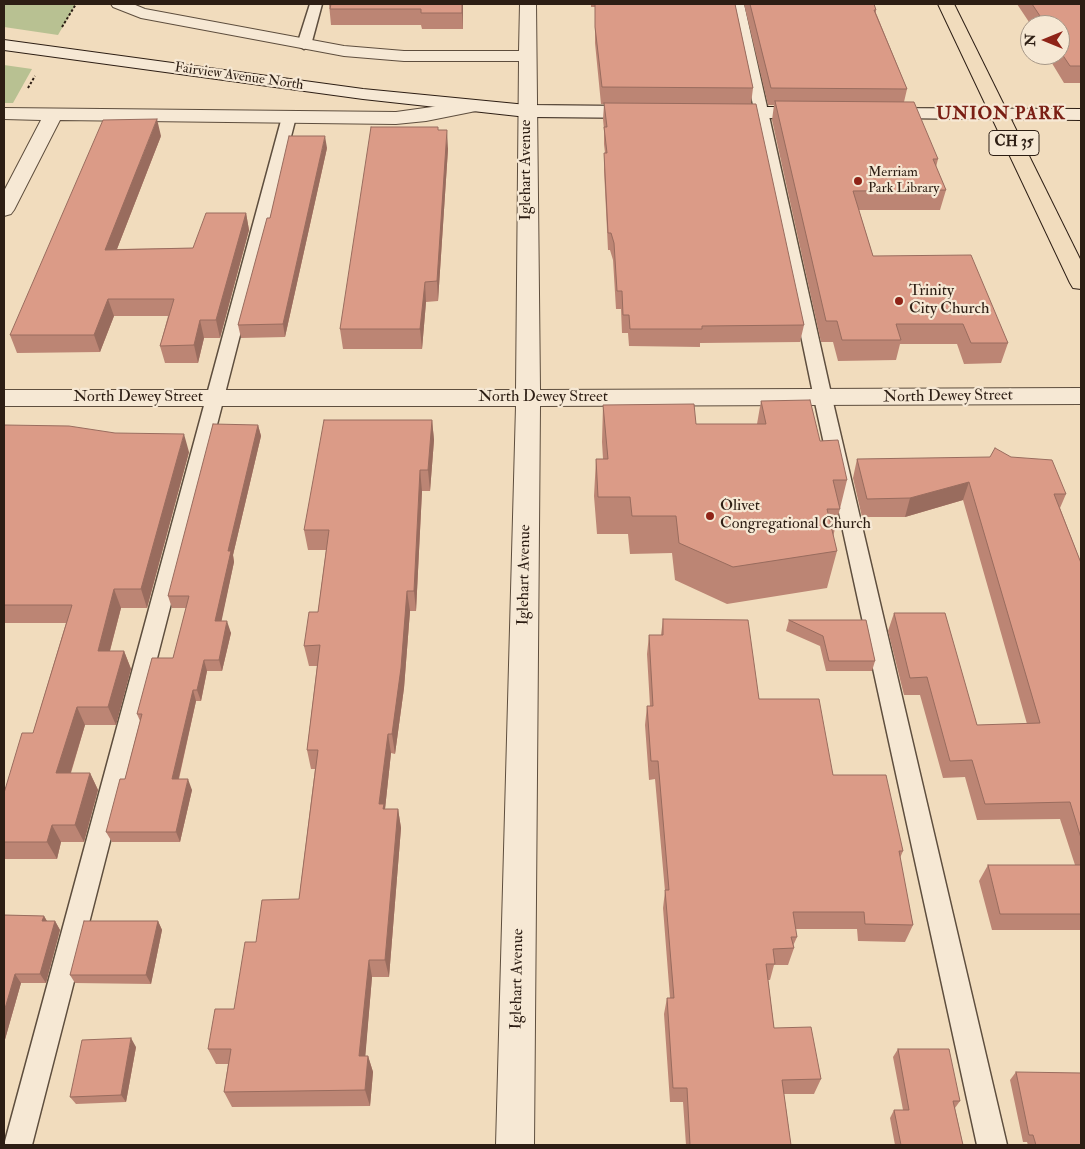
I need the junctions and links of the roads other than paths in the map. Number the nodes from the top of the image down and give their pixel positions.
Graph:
1 (119, 4) edge
2 (316, 4) edge
3 (528, 4) edge
4 (738, 4) edge
5 (946, 4) edge
6 (4, 45) edge
7 (304, 45) junction
8 (527, 56) junction
9 (475, 106) junction
10 (527, 112) junction
11 (654, 112) edge
12 (703, 113) edge
13 (762, 113) junction
14 (4, 114) edge
15 (831, 114) edge
16 (861, 114) edge
17 (1001, 114) junction
18 (53, 115) junction
19 (1081, 115) edge
20 (288, 116) junction
21 (4, 210) edge
22 (1081, 283) edge
23 (1081, 396) edge
24 (4, 398) edge
25 (214, 398) junction
26 (528, 398) junction
27 (823, 398) junction
28 (17, 1145) edge
29 (515, 1145) edge
30 (992, 1145) edge

1 - 7 street
2 - 7 lane
3 - 8 street, Iglehart Avenue
4 - 13 lane
5 - 17 main road, CH 35
6 - 9 street, Fairview Avenue North
7 - 8 street
8 - 10 street, Iglehart Avenue
9 - 10 street, Fairview Avenue North
9 - 20 street, Fairview Avenue North
10 - 11 street, Fairview Avenue North
10 - 26 street, Iglehart Avenue
12 - 13 street
13 - 15 street
13 - 27 lane
14 - 18 street, Fairview Avenue North
16 - 17 street
17 - 19 street
17 - 22 main road, CH 35
18 - 20 street, Fairview Avenue North
18 - 21 street
20 - 25 lane
23 - 27 street, North Dewey Street
24 - 25 street, North Dewey Street
25 - 26 street, North Dewey Street
25 - 28 lane
26 - 27 street, North Dewey Street
26 - 29 street, Iglehart Avenue
27 - 30 lane

